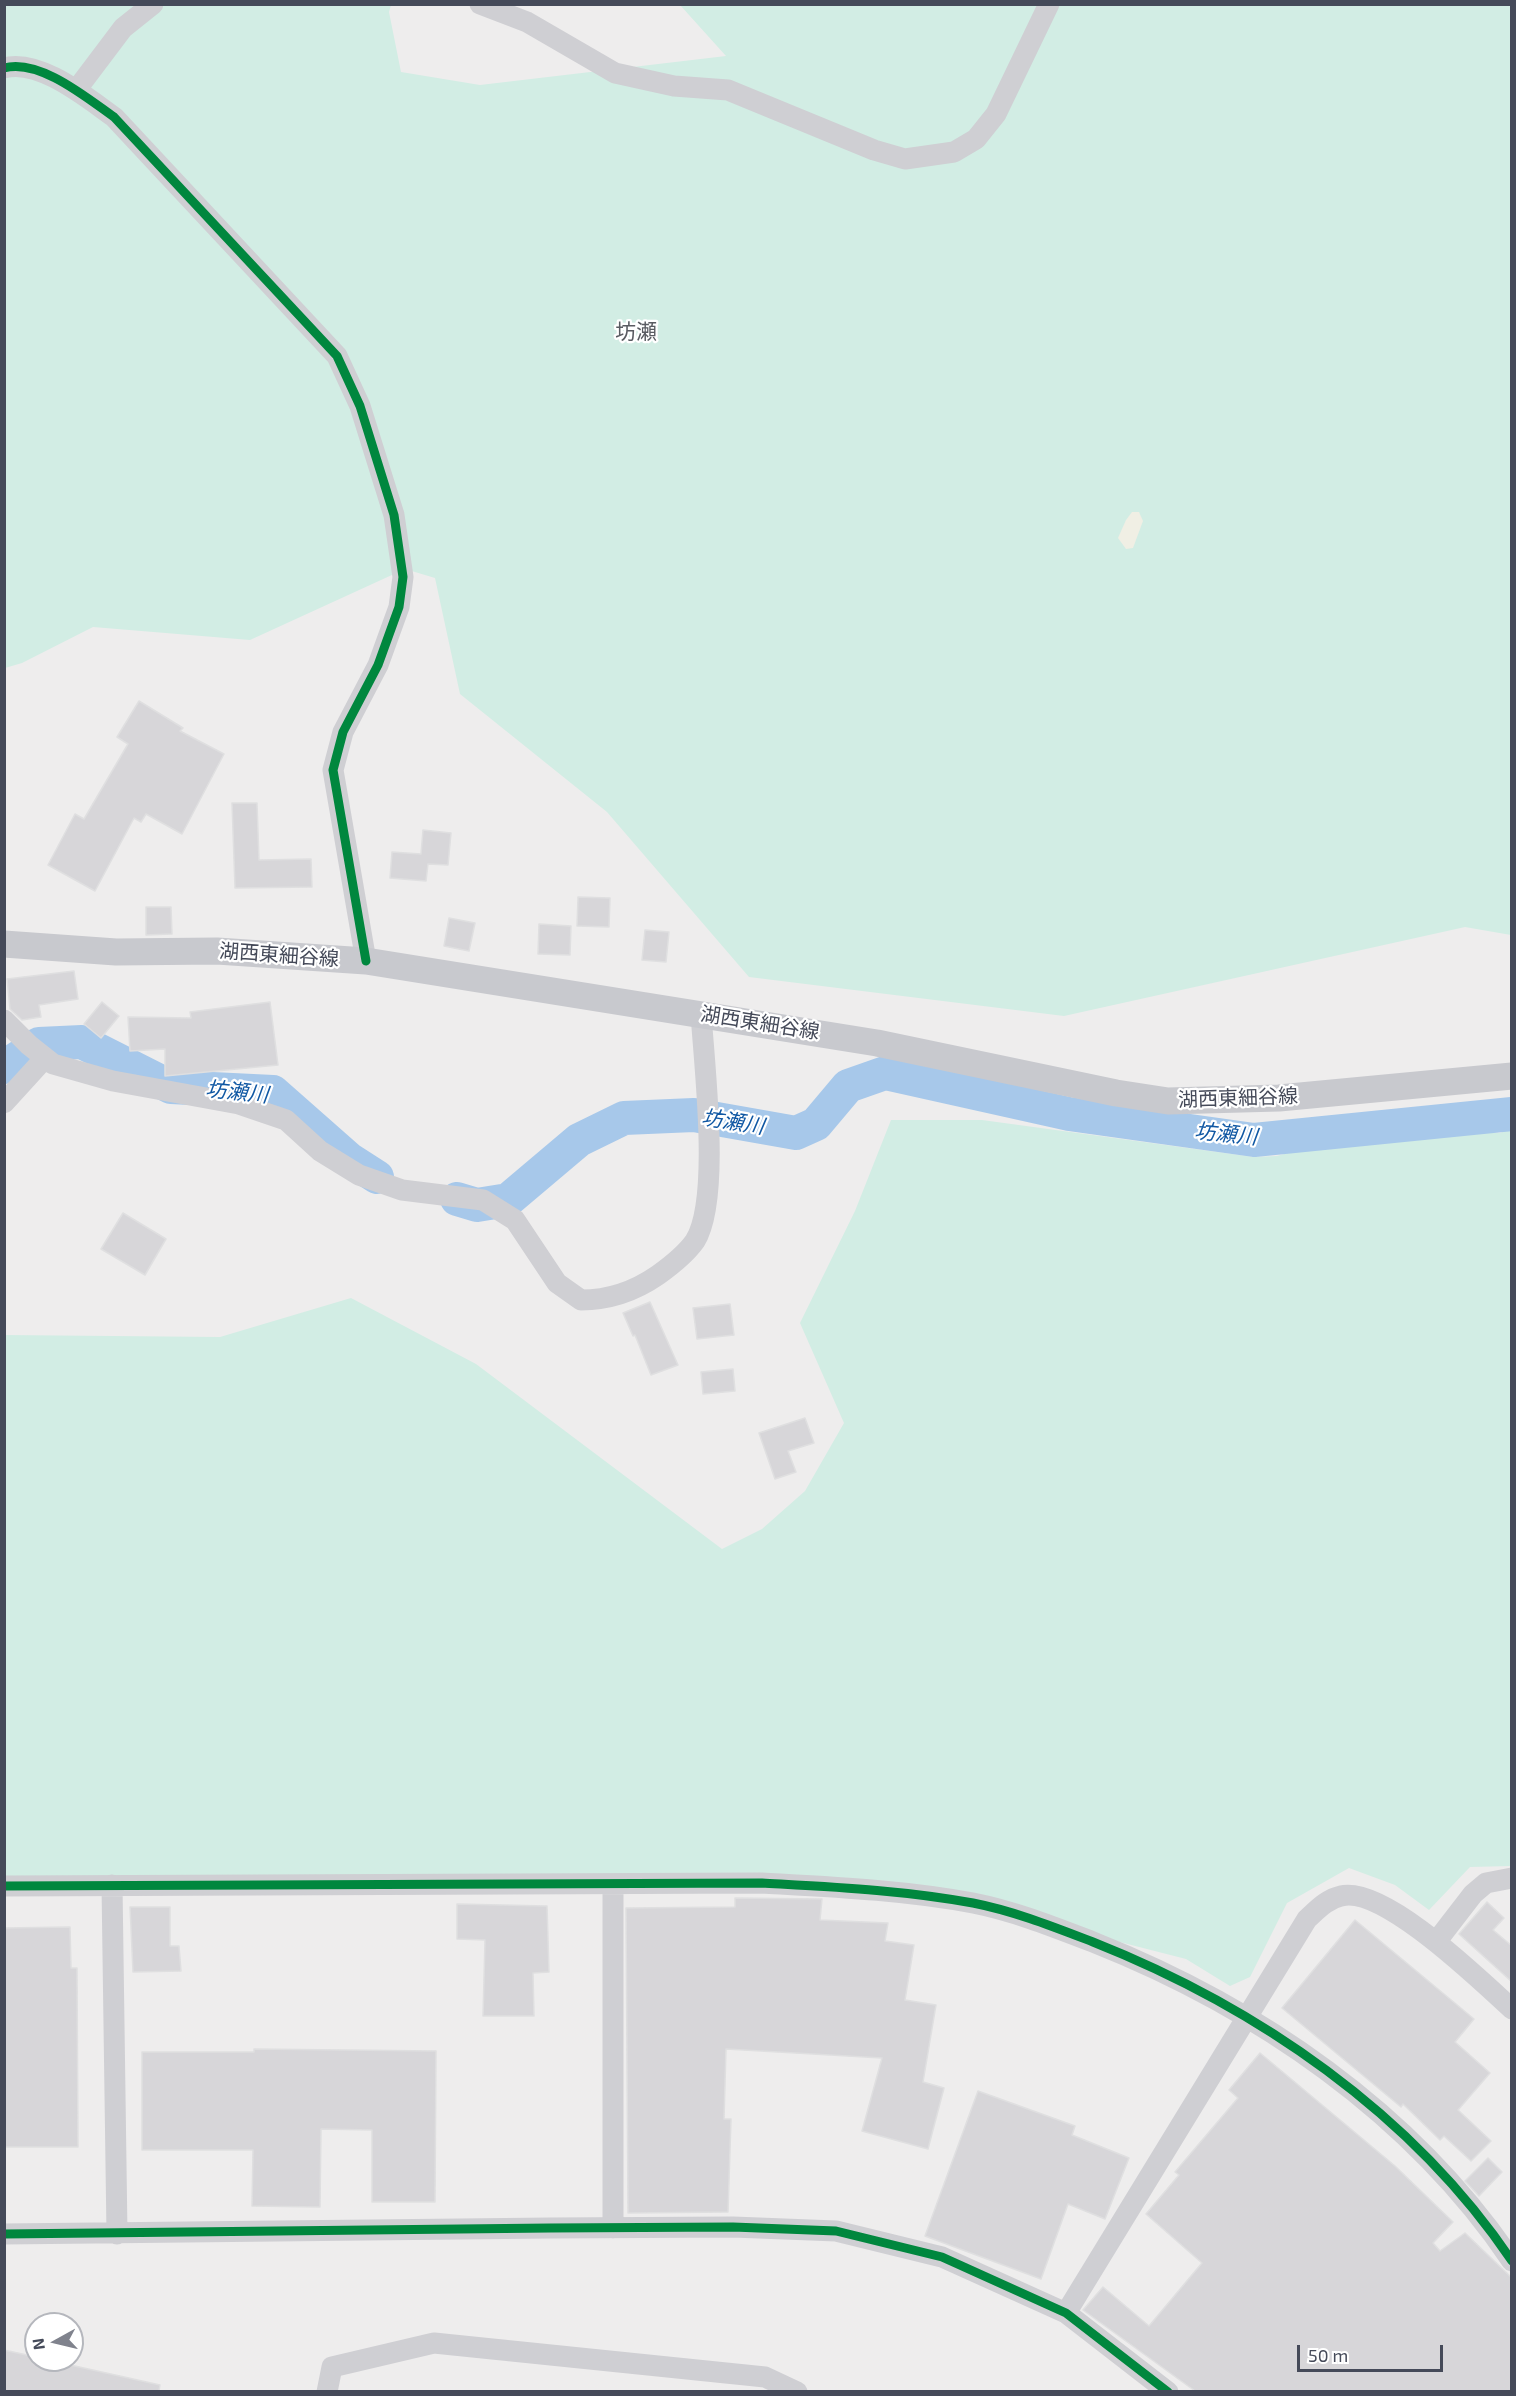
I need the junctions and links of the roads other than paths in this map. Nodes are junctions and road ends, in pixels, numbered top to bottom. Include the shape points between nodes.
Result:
1 (153, 4) edge
2 (480, 4) edge
3 (1049, 4) edge
4 (4, 68) edge
5 (77, 89) junction
6 (4, 944) edge
7 (366, 962) junction
8 (701, 1013) junction
9 (4, 1020) edge
10 (45, 1058) junction
11 (1512, 1076) edge
12 (4, 1103) edge
13 (1512, 1878) edge
14 (613, 1884) junction
15 (112, 1885) junction
16 (4, 1886) edge
17 (1436, 1942) junction
18 (1512, 2009) edge
19 (1247, 2015) junction
20 (613, 2228) junction
21 (4, 2234) edge
22 (117, 2234) junction
23 (1512, 2261) edge
24 (1066, 2313) junction
25 (327, 2391) edge
26 (797, 2391) edge
27 (1168, 2391) edge

1 - 5 street via 123,28
2 - 3 street via 527,22 615,73 674,86 728,90 905,159 954,152 976,139 996,114
4 - 5 street via 13,66 51,75
5 - 7 street via 114,117 336,356 360,406 394,516 403,577 396,616 378,665 343,732 333,770
6 - 7 main road, 湖西東細谷線 via 116,952 218,951
7 - 8 main road, 湖西東細谷線
8 - 10 street via 709,1132 708,1187 702,1225 677,1261 644,1284 594,1300 581,1300 566,1292 515,1220 483,1200 402,1190 359,1175 320,1152 286,1120 239,1104 113,1081 53,1064
8 - 11 main road, 湖西東細谷線 via 877,1043 1168,1101 1279,1098
9 - 10 street
10 - 12 street
13 - 17 street via 1486,1883
14 - 15 street
14 - 19 street via 762,1883 873,1888 974,1903 1043,1922 1149,1965
14 - 20 street
15 - 16 street
15 - 22 street
17 - 18 street
17 - 19 street via 1377,1901 1366,1896 1342,1895 1307,1919
19 - 23 street via 1384,2117 1442,2172
19 - 24 street
20 - 22 street
20 - 24 street via 836,2231 942,2257
21 - 22 street
24 - 27 street
25 - 26 street via 332,2367 434,2343 765,2377

